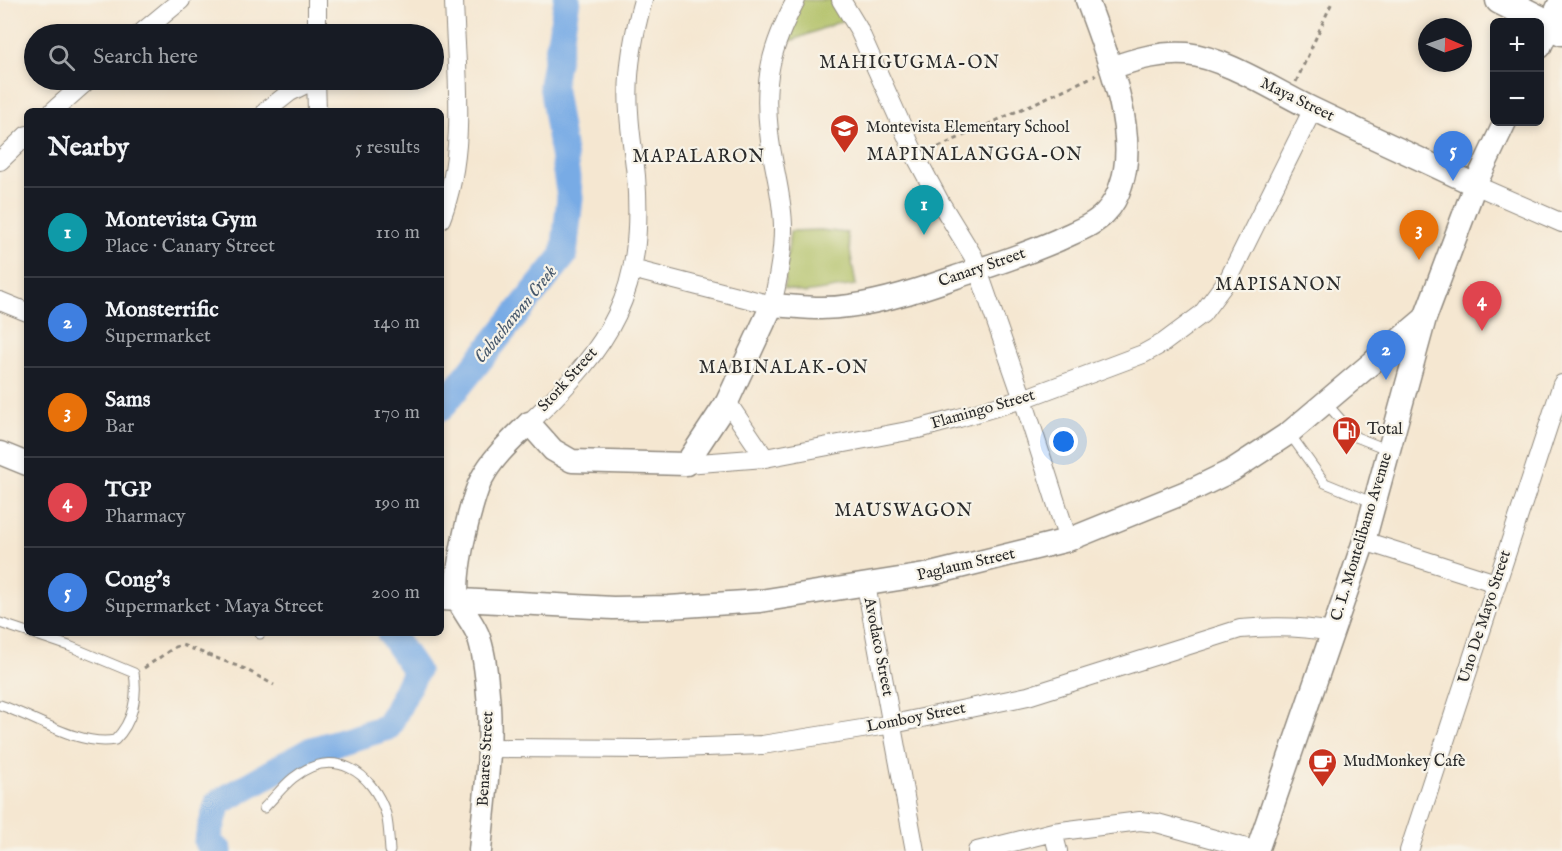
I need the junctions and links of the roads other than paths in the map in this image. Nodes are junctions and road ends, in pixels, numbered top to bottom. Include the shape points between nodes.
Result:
1 (182, 0) edge
2 (317, 0) edge
3 (454, 0) edge
4 (643, 0) edge
5 (796, 0) edge
6 (841, 0) edge
7 (1087, 0) edge
8 (1500, 0) edge
9 (152, 24) edge
10 (317, 24) edge
11 (1553, 26) edge
12 (1111, 68) junction
13 (77, 90) edge
14 (294, 90) edge
15 (316, 90) edge
16 (56, 108) edge
17 (270, 108) edge
18 (317, 108) edge
19 (1313, 109) junction
20 (1503, 126) edge
21 (24, 138) edge
22 (0, 161) edge
23 (1475, 185) junction
24 (444, 212) edge
25 (1562, 223) edge
26 (632, 269) junction
27 (978, 270) junction
28 (0, 301) edge
29 (772, 305) junction
30 (24, 311) edge
31 (1425, 318) junction
32 (1562, 384) edge
33 (1023, 399) junction
34 (727, 402) junction
35 (1326, 403) junction
36 (529, 423) junction
37 (1289, 433) junction
38 (1389, 450) junction
39 (0, 453) edge
40 (765, 458) junction
41 (24, 463) edge
42 (686, 464) junction
43 (1374, 503) junction
44 (1068, 540) junction
45 (1364, 541) junction
46 (1496, 582) junction
47 (866, 585) junction
48 (450, 600) edge
49 (0, 623) edge
50 (24, 631) edge
51 (1332, 632) junction
52 (40, 636) edge
53 (0, 705) edge
54 (892, 724) junction
55 (489, 748) junction
56 (264, 808) dead end
57 (1053, 832) junction
58 (390, 851) edge
59 (480, 851) edge
60 (915, 851) edge
61 (977, 851) edge
62 (1058, 851) edge
63 (1257, 851) edge
64 (1409, 851) edge

1 - 9 street
2 - 10 street
3 - 24 street via 458,142
4 - 26 street, Stork Street via 628,88 638,223
5 - 29 street via 782,25 770,61 767,94 783,228 781,267
6 - 27 street via 858,28 916,157 968,245
7 - 12 street, Canary Street
8 - 11 main road
12 - 19 street, Maya Street via 1157,54 1188,54 1227,66
12 - 27 street, Canary Street via 1127,151 1122,183 1106,212 1093,223 1049,243
13 - 16 street
14 - 17 street
15 - 18 street
19 - 23 street, Maya Street
19 - 33 street, Flamingo Street via 1229,278 1202,314 1143,354
20 - 23 street, C. L. Montelibano Avenue
21 - 22 street
23 - 25 street
23 - 31 street, C. L. Montelibano Avenue
26 - 29 street, Canary Street
26 - 36 street, Stork Street via 616,316 589,361
27 - 29 street, Canary Street via 852,306 826,309
27 - 33 street
28 - 30 street
29 - 34 street
31 - 35 street, Paglaum Street
31 - 38 street, C. L. Montelibano Avenue
32 - 46 street, Uno De Mayo Street
33 - 40 street, Flamingo Street via 918,429
33 - 44 street
34 - 40 street
34 - 42 street
35 - 37 street, Paglaum Street
35 - 38 lane via 1356,437
36 - 42 street, Flamingo Street via 554,450 572,461
36 - 48 street, Stork Street via 490,465 478,487
37 - 43 lane via 1325,483
37 - 44 street, Paglaum Street via 1267,450 1196,488
38 - 43 street, C. L. Montelibano Avenue
39 - 41 street
40 - 42 street, Flamingo Street
43 - 45 street, C. L. Montelibano Avenue
44 - 47 street, Paglaum Street via 931,574
45 - 46 street
45 - 51 street, C. L. Montelibano Avenue
46 - 64 street, Uno De Mayo Street
47 - 48 street, Paglaum Street via 760,601 669,607
47 - 54 street, Avodaco Street
48 - 55 street, Benares Street via 470,618 479,638 489,706
49 - 50 lane
51 - 54 street, Lomboy Street via 1282,626 1240,629 1028,696
51 - 63 street, C. L. Montelibano Avenue
52 - 53 lane via 134,673 134,705 122,733 115,740 95,741
54 - 55 street, Lomboy Street via 762,745
54 - 60 street, Avodaco Street
55 - 59 street, Benares Street
56 - 58 lane via 293,778 308,769 323,764 345,765 356,769 380,801 386,815
57 - 61 street
57 - 62 street
57 - 63 street via 1140,821

